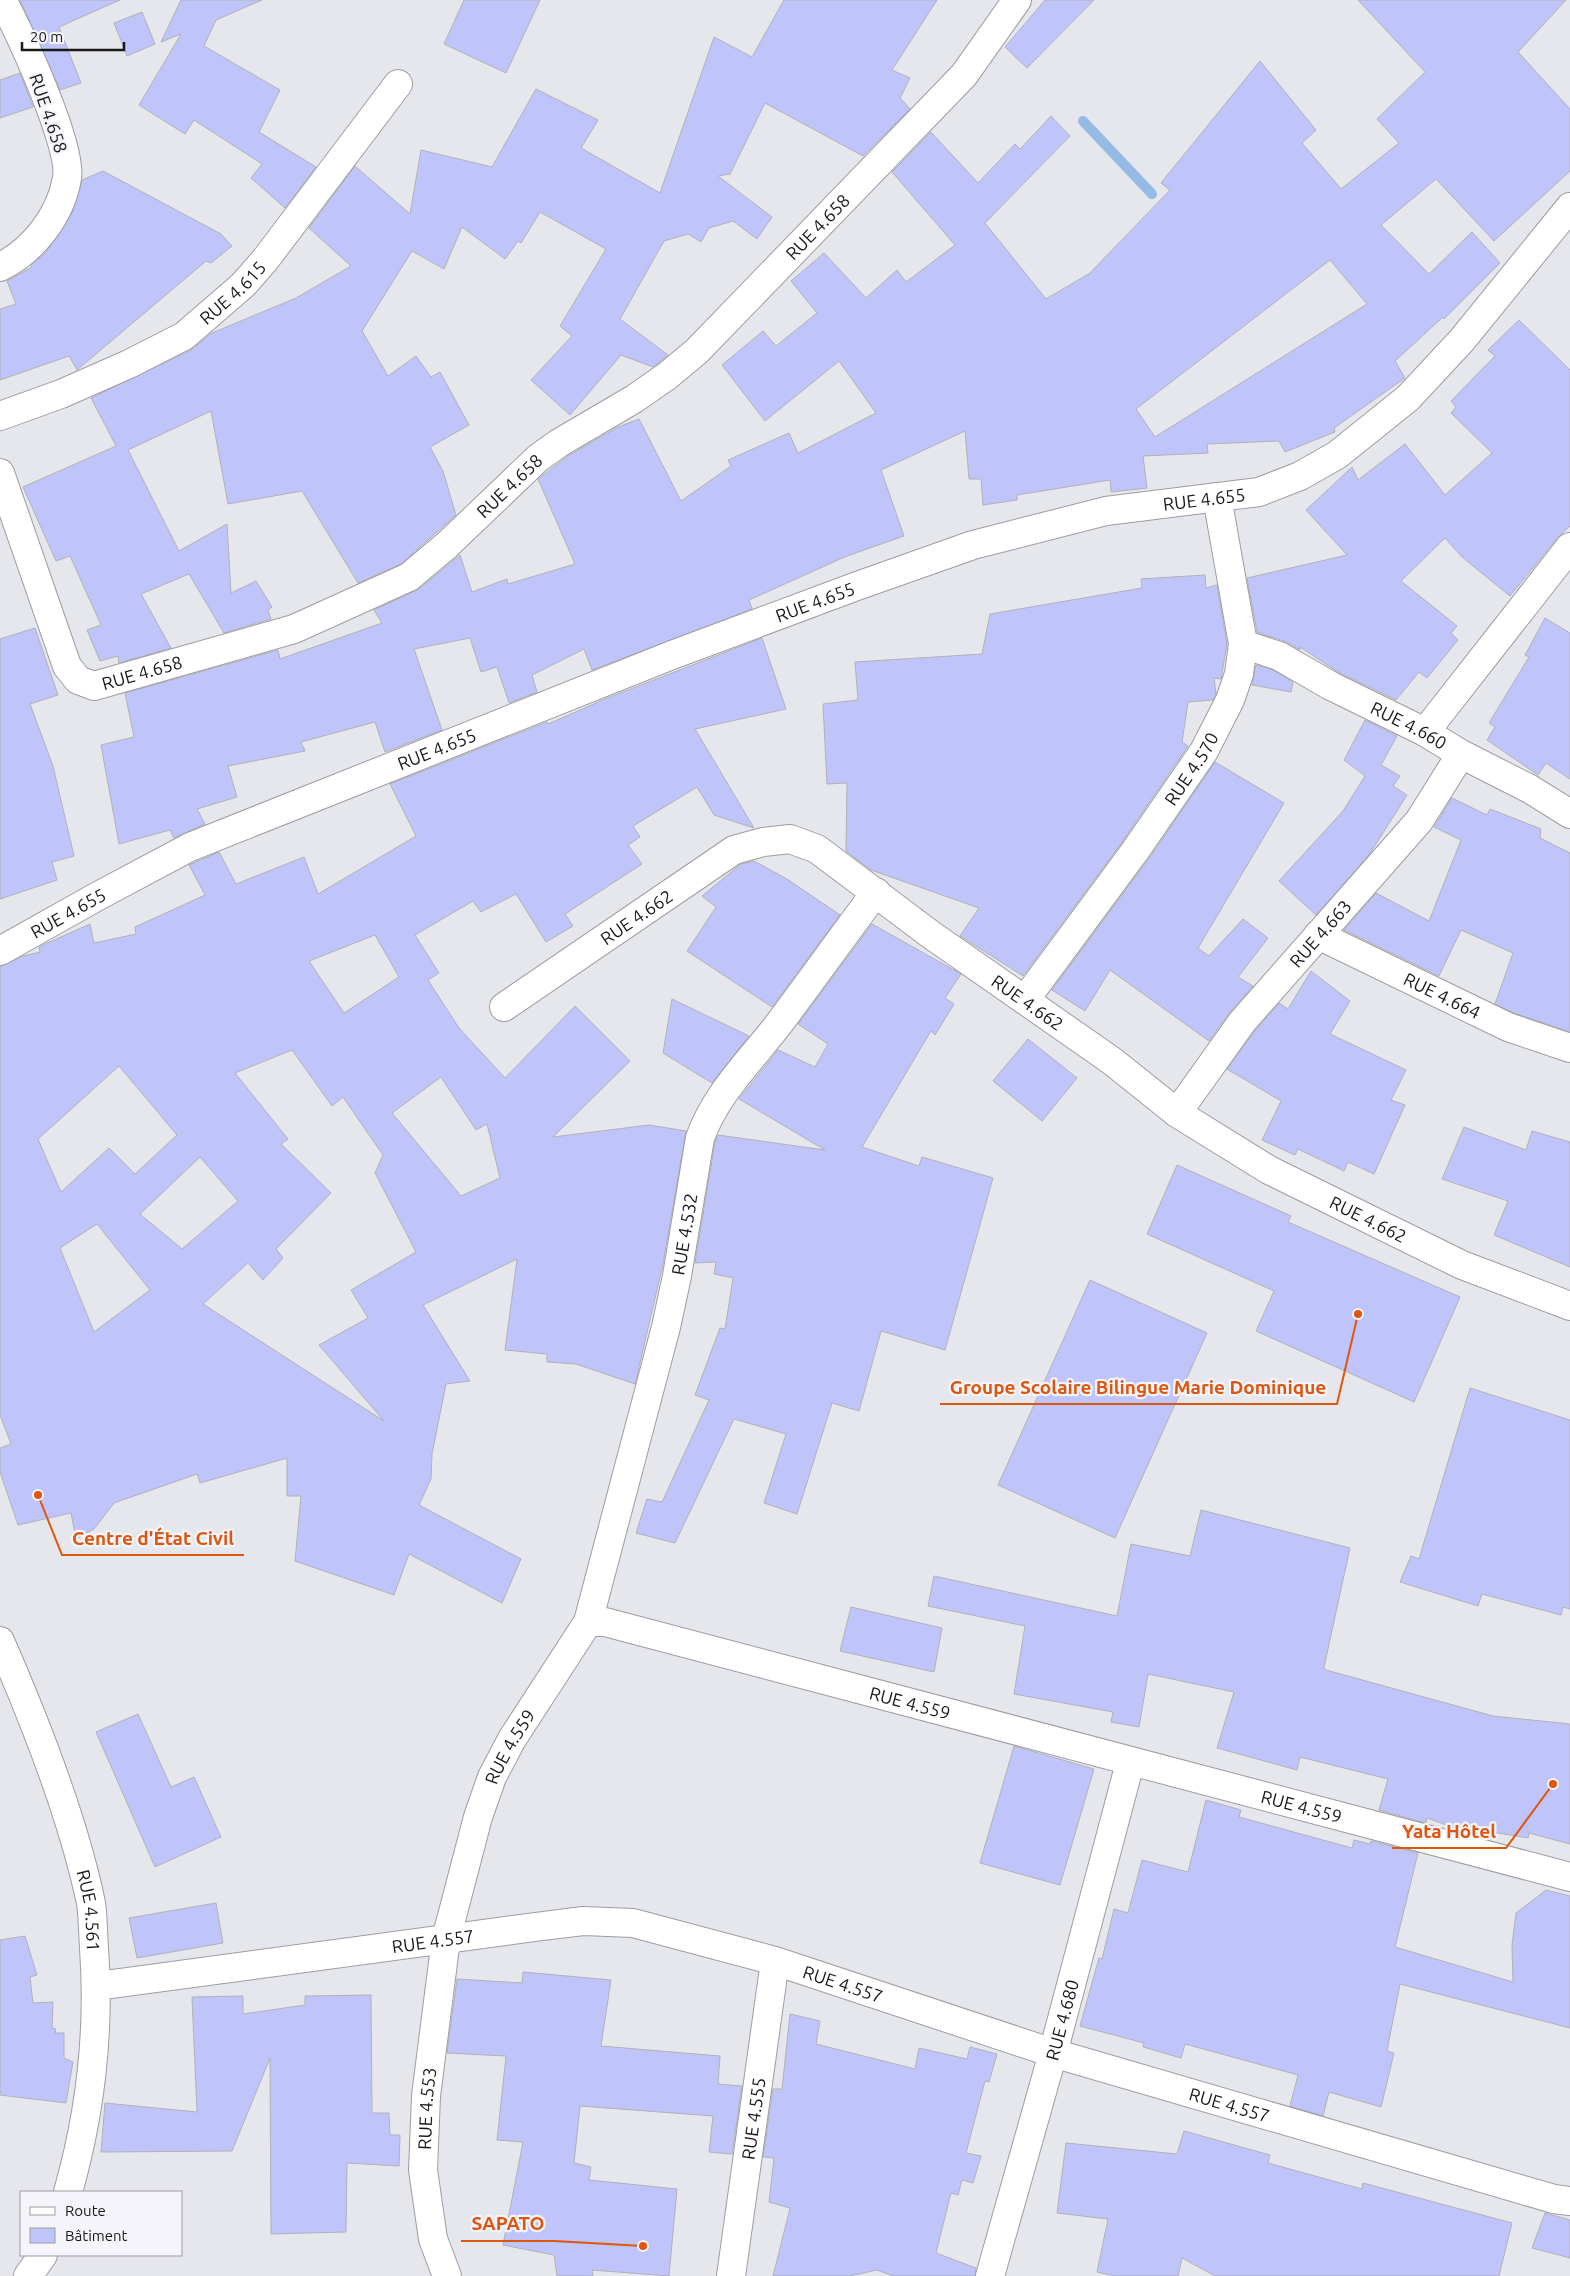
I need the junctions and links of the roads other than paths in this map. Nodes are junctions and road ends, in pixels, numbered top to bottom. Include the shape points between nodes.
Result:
1 (2, 0) edge
2 (1017, 0) edge
3 (398, 84) dead end
4 (1570, 207) edge
5 (0, 266) edge
6 (0, 416) edge
7 (0, 473) edge
8 (1217, 497) junction
9 (1570, 547) edge
10 (1243, 644) junction
11 (1425, 732) junction
12 (1460, 754) junction
13 (1570, 814) edge
14 (876, 892) junction
15 (1318, 935) junction
16 (0, 951) edge
17 (1025, 1000) junction
18 (504, 1008) dead end
19 (1570, 1048) edge
20 (1177, 1113) junction
21 (1570, 1306) edge
22 (588, 1622) junction
23 (0, 1641) edge
24 (1130, 1763) junction
25 (1570, 1877) edge
26 (446, 1939) junction
27 (775, 1961) junction
28 (97, 1986) junction
29 (1053, 2053) junction
30 (68, 2191) edge
31 (1570, 2201) edge
32 (42, 2256) edge
33 (28, 2276) edge
34 (447, 2276) edge
35 (731, 2276) edge
36 (990, 2276) edge

1 - 5 street, RUE 4.658 via 46,96 65,156 67,178 42,235
2 - 7 street, RUE 4.658 via 964,75 697,351 641,395 538,458 447,545 409,577 386,589 294,629 94,686 78,680 67,666
3 - 6 street, RUE 4.615 via 266,260 243,285 184,336 61,394
4 - 8 street, RUE 4.655 via 1462,340 1408,398 1337,455 1300,476 1259,492
8 - 10 street, RUE 4.570
8 - 16 street, RUE 4.655 via 1106,511 973,545 672,655 190,847
9 - 11 street
10 - 11 street, RUE 4.660 via 1279,656 1331,686
10 - 17 street, RUE 4.570 via 1239,674 1230,700 1204,751
11 - 12 street, RUE 4.660
12 - 13 street, RUE 4.660 via 1530,789
12 - 15 street, RUE 4.663 via 1419,821
14 - 17 street, RUE 4.662
14 - 18 street, RUE 4.662 via 817,849 790,839 734,850
14 - 22 street, RUE 4.532 via 706,1119 666,1327
15 - 19 street, RUE 4.664 via 1508,1028
15 - 20 street, RUE 4.663 via 1242,1022
17 - 20 street, RUE 4.662
20 - 21 street, RUE 4.662 via 1268,1170 1462,1265
22 - 24 street, RUE 4.559 via 605,1622
22 - 26 street, RUE 4.559 via 512,1739 492,1777 478,1817
23 - 28 street, RUE 4.561 via 61,1797 91,1904
24 - 25 street, RUE 4.559
24 - 29 street, RUE 4.680
26 - 27 street, RUE 4.557 via 583,1921 633,1923
26 - 28 street, RUE 4.557
26 - 34 street, RUE 4.553 via 426,2096 423,2170 433,2240
27 - 29 street, RUE 4.557
27 - 35 street, RUE 4.555
28 - 30 street, RUE 4.561 via 96,2044 80,2149
29 - 31 street, RUE 4.557
29 - 36 street, RUE 4.680
32 - 33 street

